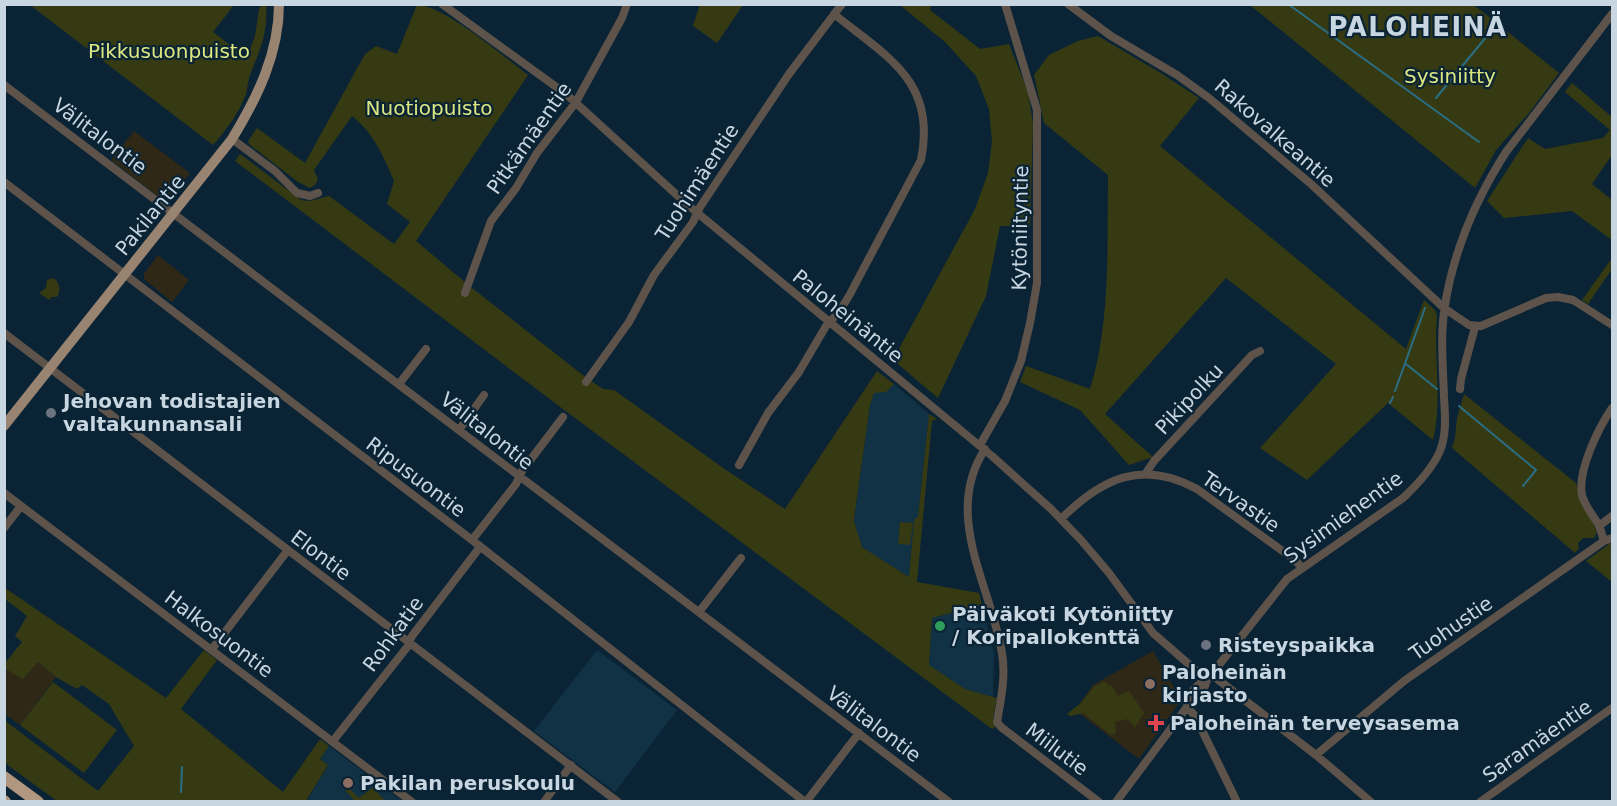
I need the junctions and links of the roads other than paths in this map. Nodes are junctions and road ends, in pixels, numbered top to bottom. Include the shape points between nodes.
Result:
1 (442, 4) edge
2 (627, 4) edge
3 (842, 4) edge
4 (1005, 4) edge
5 (1068, 4) edge
6 (282, 5) edge
7 (834, 14) junction
8 (1612, 14) edge
9 (4, 85) edge
10 (576, 102) junction
11 (232, 140) junction
12 (4, 182) edge
13 (318, 193) dead end
14 (697, 213) junction
15 (175, 214) junction
16 (125, 275) junction
17 (465, 293) dead end
18 (1444, 308) junction
19 (830, 322) junction
20 (1612, 325) edge
21 (1475, 327) junction
22 (4, 333) edge
23 (426, 349) dead end
24 (1260, 351) dead end
25 (50, 368) junction
26 (586, 382) dead end
27 (399, 384) junction
28 (1460, 388) dead end
29 (484, 395) dead end
30 (1612, 408) edge
31 (563, 417) dead end
32 (4, 426) edge
33 (459, 430) junction
34 (982, 447) junction
35 (739, 465) dead end
36 (1146, 473) junction
37 (519, 477) junction
38 (4, 494) edge
39 (21, 506) junction
40 (1612, 516) edge
41 (1061, 519) junction
42 (1599, 526) junction
43 (4, 528) edge
44 (472, 540) junction
45 (1608, 540) edge
46 (480, 547) junction
47 (288, 550) junction
48 (741, 558) dead end
49 (1302, 568) junction
50 (699, 612) junction
51 (409, 641) junction
52 (212, 649) junction
53 (1209, 678) junction
54 (1187, 707) junction
55 (1612, 708) edge
56 (997, 722) joint
57 (860, 734) junction
58 (333, 741) junction
59 (1316, 755) junction
60 (571, 765) junction
61 (4, 775) edge
62 (39, 801) edge
63 (412, 801) edge
64 (544, 801) edge
65 (618, 801) edge
66 (806, 801) edge
67 (949, 801) edge
68 (1099, 801) edge
69 (1116, 801) edge
70 (1237, 801) edge
71 (1371, 801) edge
72 (1480, 801) edge

1 - 10 street, Paloheinäntie
2 - 10 street, Pitkämäentie
3 - 7 street, Tuohimäentie
4 - 34 street, Kytöniityntie via 1037,110 1036,283 1021,361
5 - 18 street, Rakovalkeantie via 1209,98 1311,184
6 - 11 main road, Pakilantie via 268,69
7 - 14 street, Tuohimäentie via 789,74
7 - 19 street via 892,60 912,84 922,108 925,139 914,174 849,296
8 - 18 street, Sysimiehentie via 1490,176 1457,250
9 - 15 street, Välitalontie
10 - 14 street, Paloheinäntie
10 - 17 street, Pitkämäentie via 491,221
11 - 13 street via 275,171 297,193
11 - 15 main road, Pakilantie
12 - 16 street, Ripusuontie
14 - 19 street, Paloheinäntie
14 - 26 street, Tuohimäentie
15 - 16 main road, Pakilantie
15 - 27 street, Välitalontie
16 - 25 main road, Pakilantie
16 - 44 street, Ripusuontie
18 - 21 street, Rakovalkeantie
18 - 49 street, Sysimiehentie via 1445,426 1439,453 1403,498
19 - 34 street, Paloheinäntie
19 - 35 street via 768,413
20 - 21 street via 1573,300 1551,297
21 - 28 street
22 - 25 street, Elontie
23 - 27 street
24 - 36 street, Pikipolku via 1237,371
25 - 32 main road, Pakilantie
25 - 47 street, Elontie
27 - 33 street, Välitalontie
29 - 33 street
30 - 42 street via 1597,435 1582,484 1582,496
31 - 37 street
33 - 37 street, Välitalontie
34 - 41 street, Paloheinäntie
34 - 56 street, Kytöniityntie via 973,473 968,521 974,559 1002,654 1003,689
36 - 41 street, Tervastie via 1106,484
36 - 49 street, Tervastie via 1179,480 1197,489
37 - 44 street
37 - 50 street, Välitalontie
38 - 39 street, Halkosuontie
39 - 43 street
39 - 52 street, Halkosuontie
40 - 42 street
41 - 53 street, Paloheinäntie via 1101,562 1153,633
42 - 45 street
44 - 46 street, Ripusuontie
45 - 59 street, Tuohustie via 1404,681
46 - 51 street, Rohkatie
46 - 66 street, Ripusuontie
47 - 51 street, Elontie
47 - 52 street
48 - 50 street
49 - 53 street, Sysimiehentie via 1282,585
50 - 57 street, Välitalontie
51 - 58 street, Rohkatie
51 - 60 street, Elontie
52 - 58 street, Halkosuontie
53 - 54 street, Sysimiehentie
53 - 59 street, Paloheinäntie
54 - 69 street, Sysimiehentie
54 - 70 street
55 - 72 street, Saramäentie
56 - 68 street, Miilutie
57 - 66 street
57 - 67 street, Välitalontie
58 - 63 street, Halkosuontie
59 - 71 street, Paloheinäntie
60 - 64 street
60 - 65 street, Elontie
61 - 62 highway

